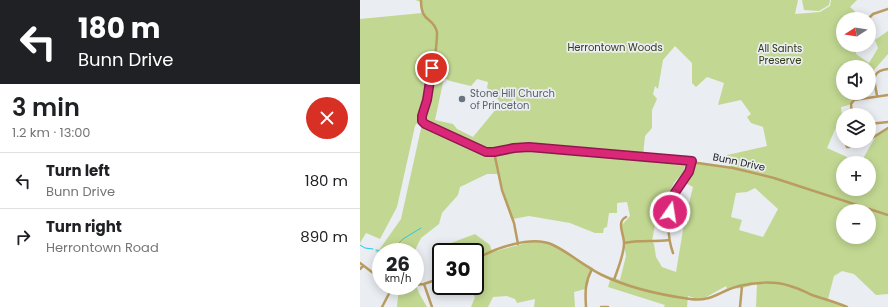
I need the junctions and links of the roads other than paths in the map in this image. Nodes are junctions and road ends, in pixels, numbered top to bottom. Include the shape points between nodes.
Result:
1 (421, 0) edge
2 (888, 9) edge
3 (876, 13) edge
4 (888, 69) edge
5 (888, 95) edge
6 (877, 96) junction
7 (851, 108) edge
8 (888, 122) edge
9 (876, 123) edge
10 (888, 128) edge
11 (876, 136) edge
12 (494, 152) junction
13 (692, 161) junction
14 (888, 215) edge
15 (626, 217) dead end
16 (669, 240) junction
17 (624, 243) junction
18 (518, 244) junction
19 (673, 253) dead end
20 (484, 256) edge
21 (360, 263) edge
22 (363, 266) junction
23 (360, 269) edge
24 (592, 269) junction
25 (372, 272) edge
26 (614, 280) junction
27 (432, 281) edge
28 (424, 284) joint
29 (742, 286) junction
30 (388, 295) edge
31 (382, 307) edge
32 (432, 307) edge
33 (586, 307) edge
34 (600, 307) edge
35 (608, 307) edge
36 (740, 307) edge
37 (847, 307) edge

1 - 12 street, Bunn Drive via 423,14 435,26 437,32 422,121 479,149
2 - 3 street
4 - 6 street via 878,70 875,76
5 - 6 street
6 - 7 street via 854,100
8 - 9 street
10 - 11 street
12 - 13 street, Bunn Drive via 529,147
12 - 18 street via 503,197 514,223
13 - 14 street, Bunn Drive via 774,178
13 - 16 street via 689,172 673,199
15 - 17 street via 621,222
16 - 17 street
16 - 19 street
17 - 26 street
18 - 20 street
18 - 24 street via 534,240 548,242
21 - 22 street
22 - 23 street
22 - 25 street
24 - 26 street
24 - 33 street via 586,283
26 - 29 street via 659,294 701,300
27 - 28 street
28 - 32 street
29 - 36 street
29 - 37 street via 785,284
30 - 31 street
34 - 35 street

